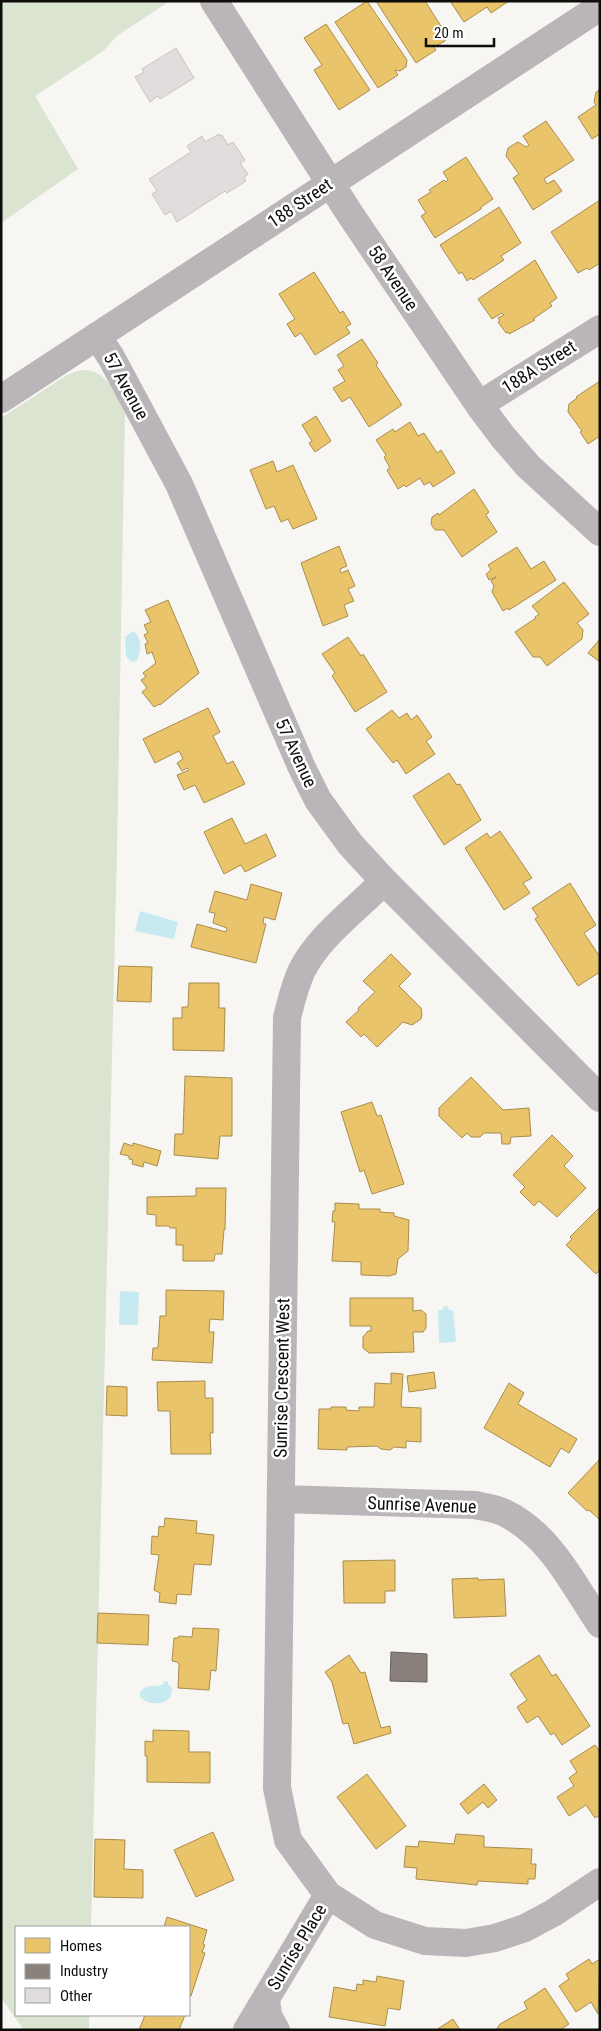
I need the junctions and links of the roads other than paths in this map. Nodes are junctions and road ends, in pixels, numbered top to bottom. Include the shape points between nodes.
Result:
1 (214, 1) edge
2 (600, 7) edge
3 (330, 183) junction
4 (600, 329) edge
5 (96, 336) junction
6 (1, 399) edge
7 (479, 405) junction
8 (600, 532) edge
9 (384, 882) junction
10 (600, 1098) edge
11 (281, 1500) junction
12 (600, 1624) edge
13 (600, 1882) edge
14 (328, 1895) junction
15 (266, 1999) junction
16 (247, 2030) edge
17 (276, 2030) edge

1 - 3 street, 58 Avenue
2 - 3 street, 188 Street
3 - 5 street, 188 Street
3 - 7 street, 58 Avenue
4 - 7 street, 188A Street
5 - 6 street, 188 Street
5 - 9 street, 57 Avenue via 111,357 179,484 318,800 350,844
7 - 8 street, 58 Avenue via 528,466
9 - 10 street, 57 Avenue
9 - 11 street, Sunrise Crescent West via 314,952 293,992 287,1018
11 - 12 street, Sunrise Avenue via 475,1505 503,1512 529,1527 551,1550
11 - 14 street, Sunrise Crescent West via 277,1788 288,1840
13 - 14 street via 525,1928 466,1943 426,1941 375,1925
14 - 15 street, Sunrise Place
15 - 16 street, Sunrise Place
15 - 17 street, Sunrise Place via 268,2016

